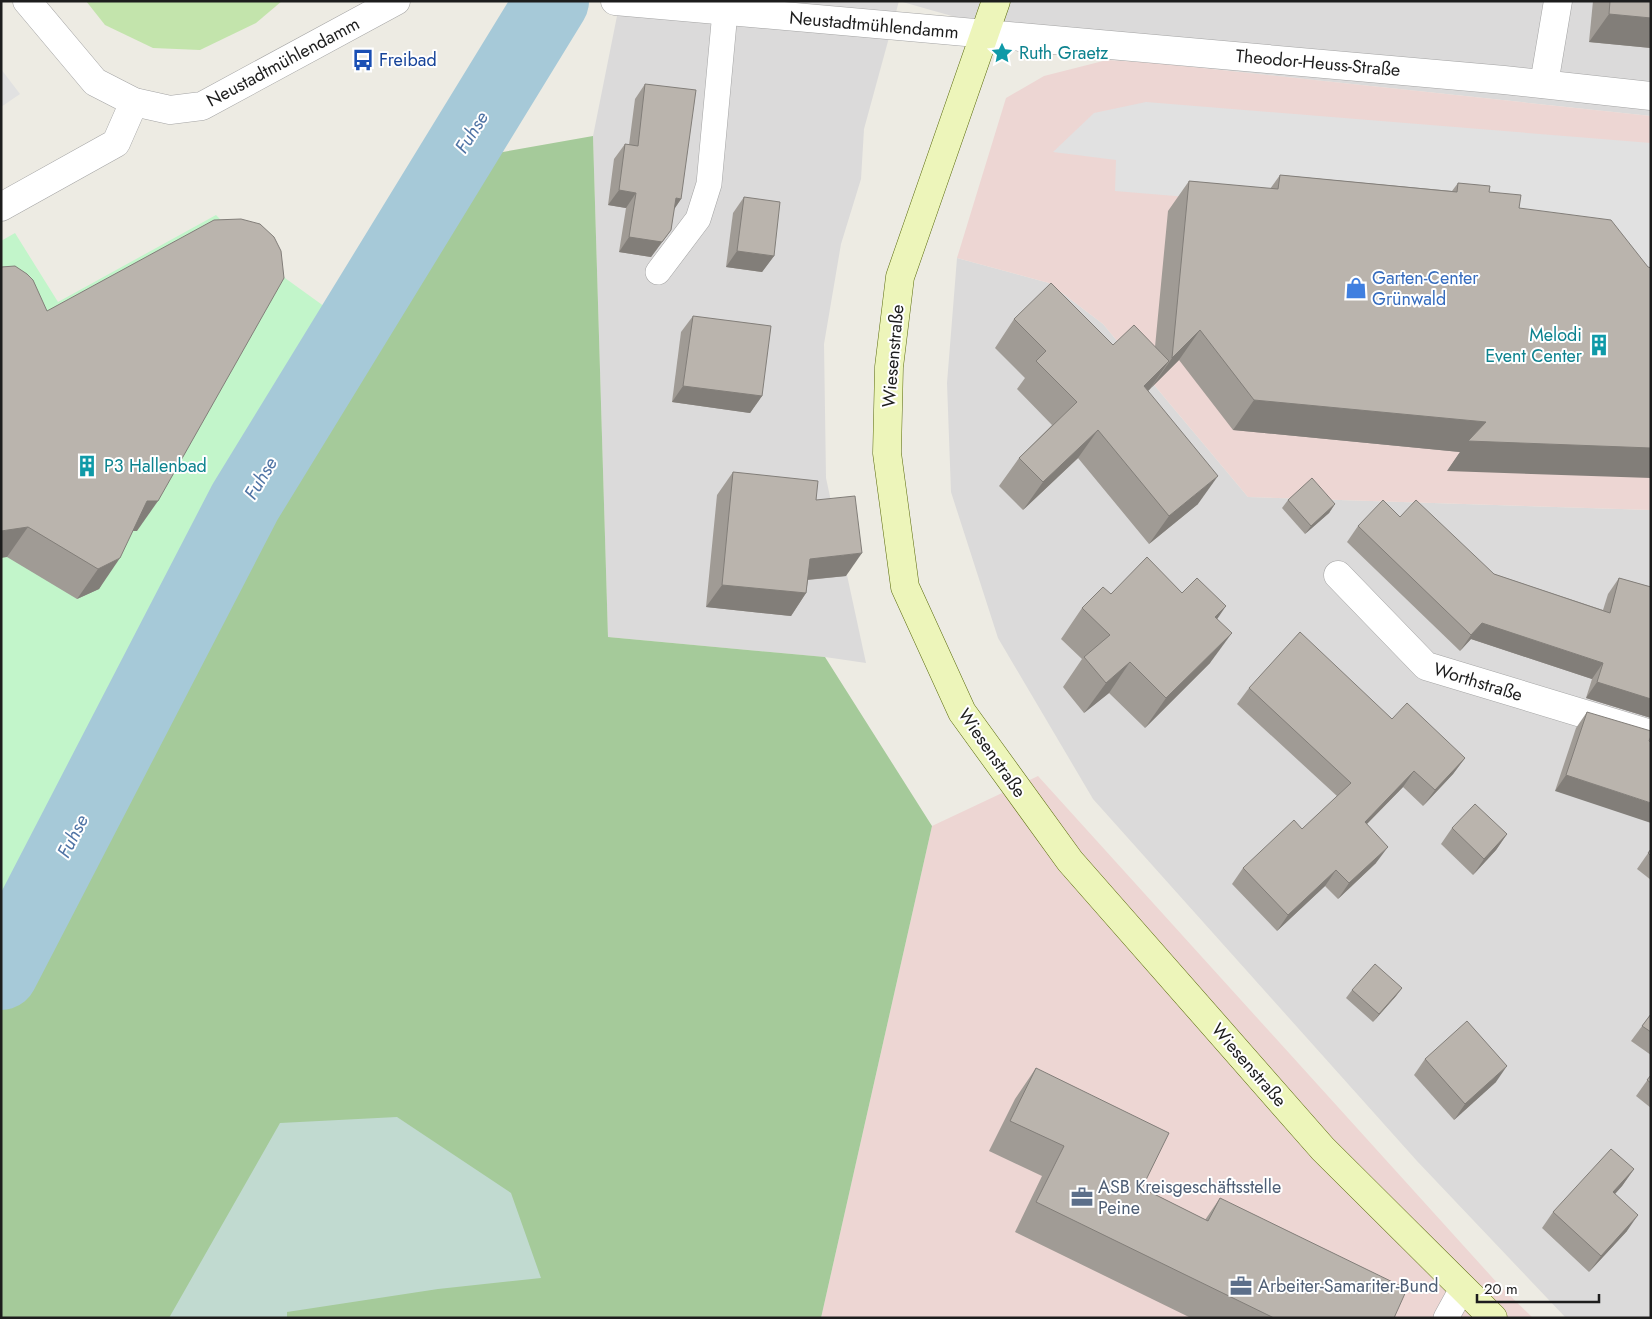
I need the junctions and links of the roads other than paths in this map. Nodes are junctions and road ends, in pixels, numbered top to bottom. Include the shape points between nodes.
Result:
1 (27, 1) edge
2 (396, 1) edge
3 (615, 1) edge
4 (996, 1) edge
5 (1558, 1) edge
6 (726, 7) edge
7 (984, 34) junction
8 (1544, 84) junction
9 (1651, 96) edge
10 (134, 102) junction
11 (1, 207) edge
12 (658, 272) dead end
13 (1338, 575) dead end
14 (1651, 734) edge
15 (1463, 1288) junction
16 (1446, 1318) edge
17 (1493, 1318) edge

1 - 10 street, Neustadtmühlendamm via 95,82
2 - 10 street, Neustadtmühlendamm via 202,106 170,110
3 - 6 street, Neustadtmühlendamm
4 - 7 street, Wiesenstraße
5 - 8 street
6 - 7 street, Neustadtmühlendamm
6 - 12 lane via 709,184 698,219
7 - 8 street, Theodor-Heuss-Straße
7 - 15 street, Wiesenstraße via 900,277 889,367 887,453 905,587 962,712 1070,861 1323,1148
8 - 9 street, Theodor-Heuss-Straße
10 - 11 street via 116,143
13 - 14 street, Worthstraße via 1426,666
15 - 16 lane
15 - 17 street, Wiesenstraße

